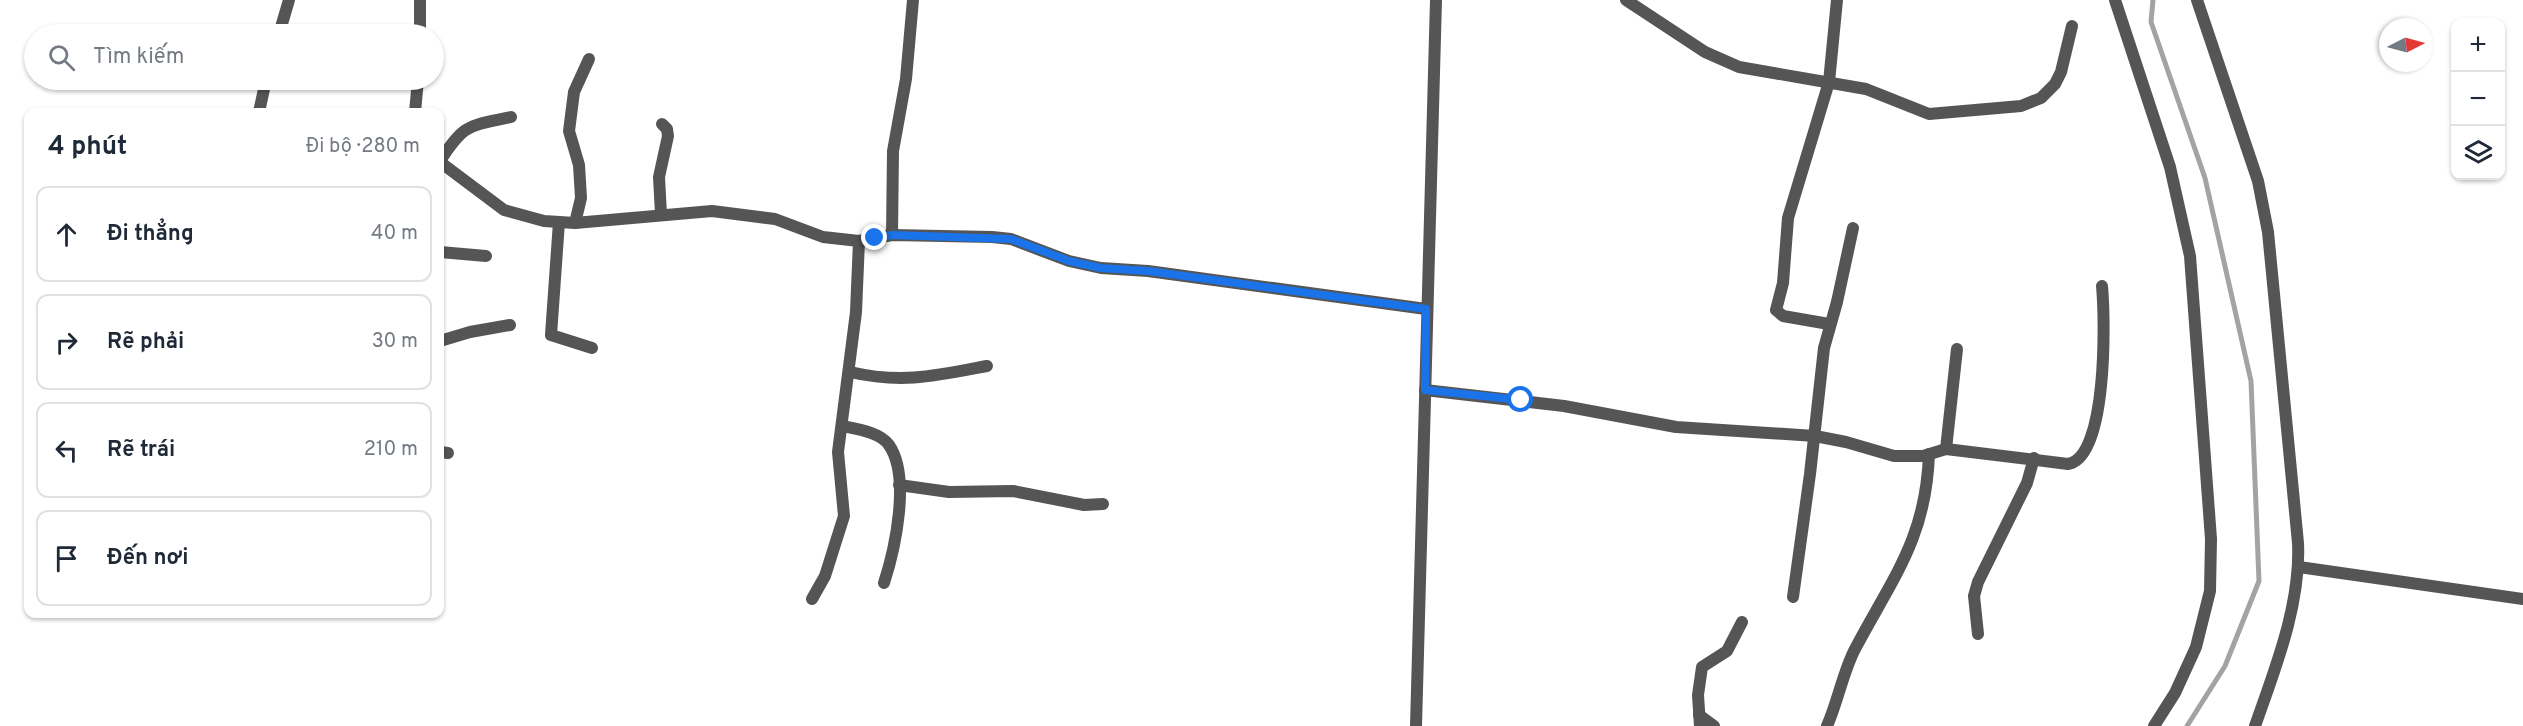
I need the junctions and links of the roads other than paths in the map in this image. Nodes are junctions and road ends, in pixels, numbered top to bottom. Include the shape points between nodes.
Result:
1 (289, 0) edge
2 (420, 0) edge
3 (914, 0) edge
4 (1436, 0) edge
5 (1626, 0) edge
6 (1837, 0) edge
7 (2115, 0) edge
8 (2197, 0) edge
9 (282, 24) edge
10 (420, 24) edge
11 (2072, 26) dead end
12 (589, 59) dead end
13 (1829, 81) junction
14 (264, 90) edge
15 (417, 90) edge
16 (260, 108) edge
17 (415, 108) edge
18 (511, 117) dead end
19 (662, 124) dead end
20 (444, 155) edge
21 (444, 164) edge
22 (661, 214) junction
23 (559, 222) junction
24 (575, 223) junction
25 (1853, 228) dead end
26 (892, 235) junction
27 (859, 241) junction
28 (444, 252) edge
29 (486, 256) dead end
30 (2102, 286) dead end
31 (1426, 309) junction
32 (1829, 324) junction
33 (510, 325) dead end
34 (444, 340) edge
35 (592, 348) dead end
36 (1957, 349) dead end
37 (987, 366) dead end
38 (850, 372) junction
39 (1425, 390) junction
40 (842, 426) junction
41 (1815, 436) junction
42 (1946, 448) junction
43 (1929, 454) junction
44 (2034, 458) junction
45 (899, 485) junction
46 (1103, 504) dead end
47 (2299, 567) junction
48 (884, 583) dead end
49 (1793, 597) dead end
50 (812, 599) dead end
51 (2523, 599) edge
52 (1742, 622) dead end
53 (1978, 634) dead end
54 (1700, 720) edge
55 (1416, 726) edge
56 (1714, 726) edge
57 (1827, 726) edge
58 (2154, 726) edge
59 (2255, 726) edge

1 - 9 street
2 - 10 street
3 - 26 street via 893,151
4 - 31 street
5 - 13 street via 1720,60 1739,67
6 - 13 street
7 - 58 street via 2170,167 2188,247 2211,539 2210,591 2196,647 2179,686
8 - 47 street via 2262,196
11 - 13 street via 2055,84 2042,98 2021,106 1929,114 1866,89
12 - 24 street via 574,92 569,131 579,165 581,198
13 - 32 street via 1786,224 1783,284 1776,310 1783,316
14 - 16 street
15 - 17 street
18 - 20 street via 468,127
19 - 22 street via 668,136 659,177
21 - 23 street via 504,210
22 - 24 street
22 - 27 street via 739,214 775,219 823,237
23 - 24 street
23 - 35 street via 551,335
25 - 32 street
26 - 27 street
26 - 31 street via 1011,239 1069,261 1101,268
27 - 38 street
28 - 29 street
30 - 44 street via 2105,321 2101,389 2085,451 2078,461 2068,464
31 - 39 street
32 - 41 street via 1821,362
33 - 34 street
36 - 42 street
37 - 38 street via 904,380
38 - 40 street
39 - 41 street via 1564,406 1676,427
39 - 55 street
40 - 45 street via 880,437 889,445
40 - 50 street via 838,452 844,516 825,576
41 - 43 street via 1846,441 1881,454
41 - 49 street
42 - 43 street
42 - 44 street
43 - 57 street via 1922,517 1909,552 1854,650
44 - 53 street via 2027,483 1978,582 1974,596
45 - 46 street via 949,492 1013,491 1084,505
45 - 48 street via 900,514
47 - 51 street
47 - 59 street via 2286,628
52 - 54 street via 1727,651 1702,667
54 - 56 street

